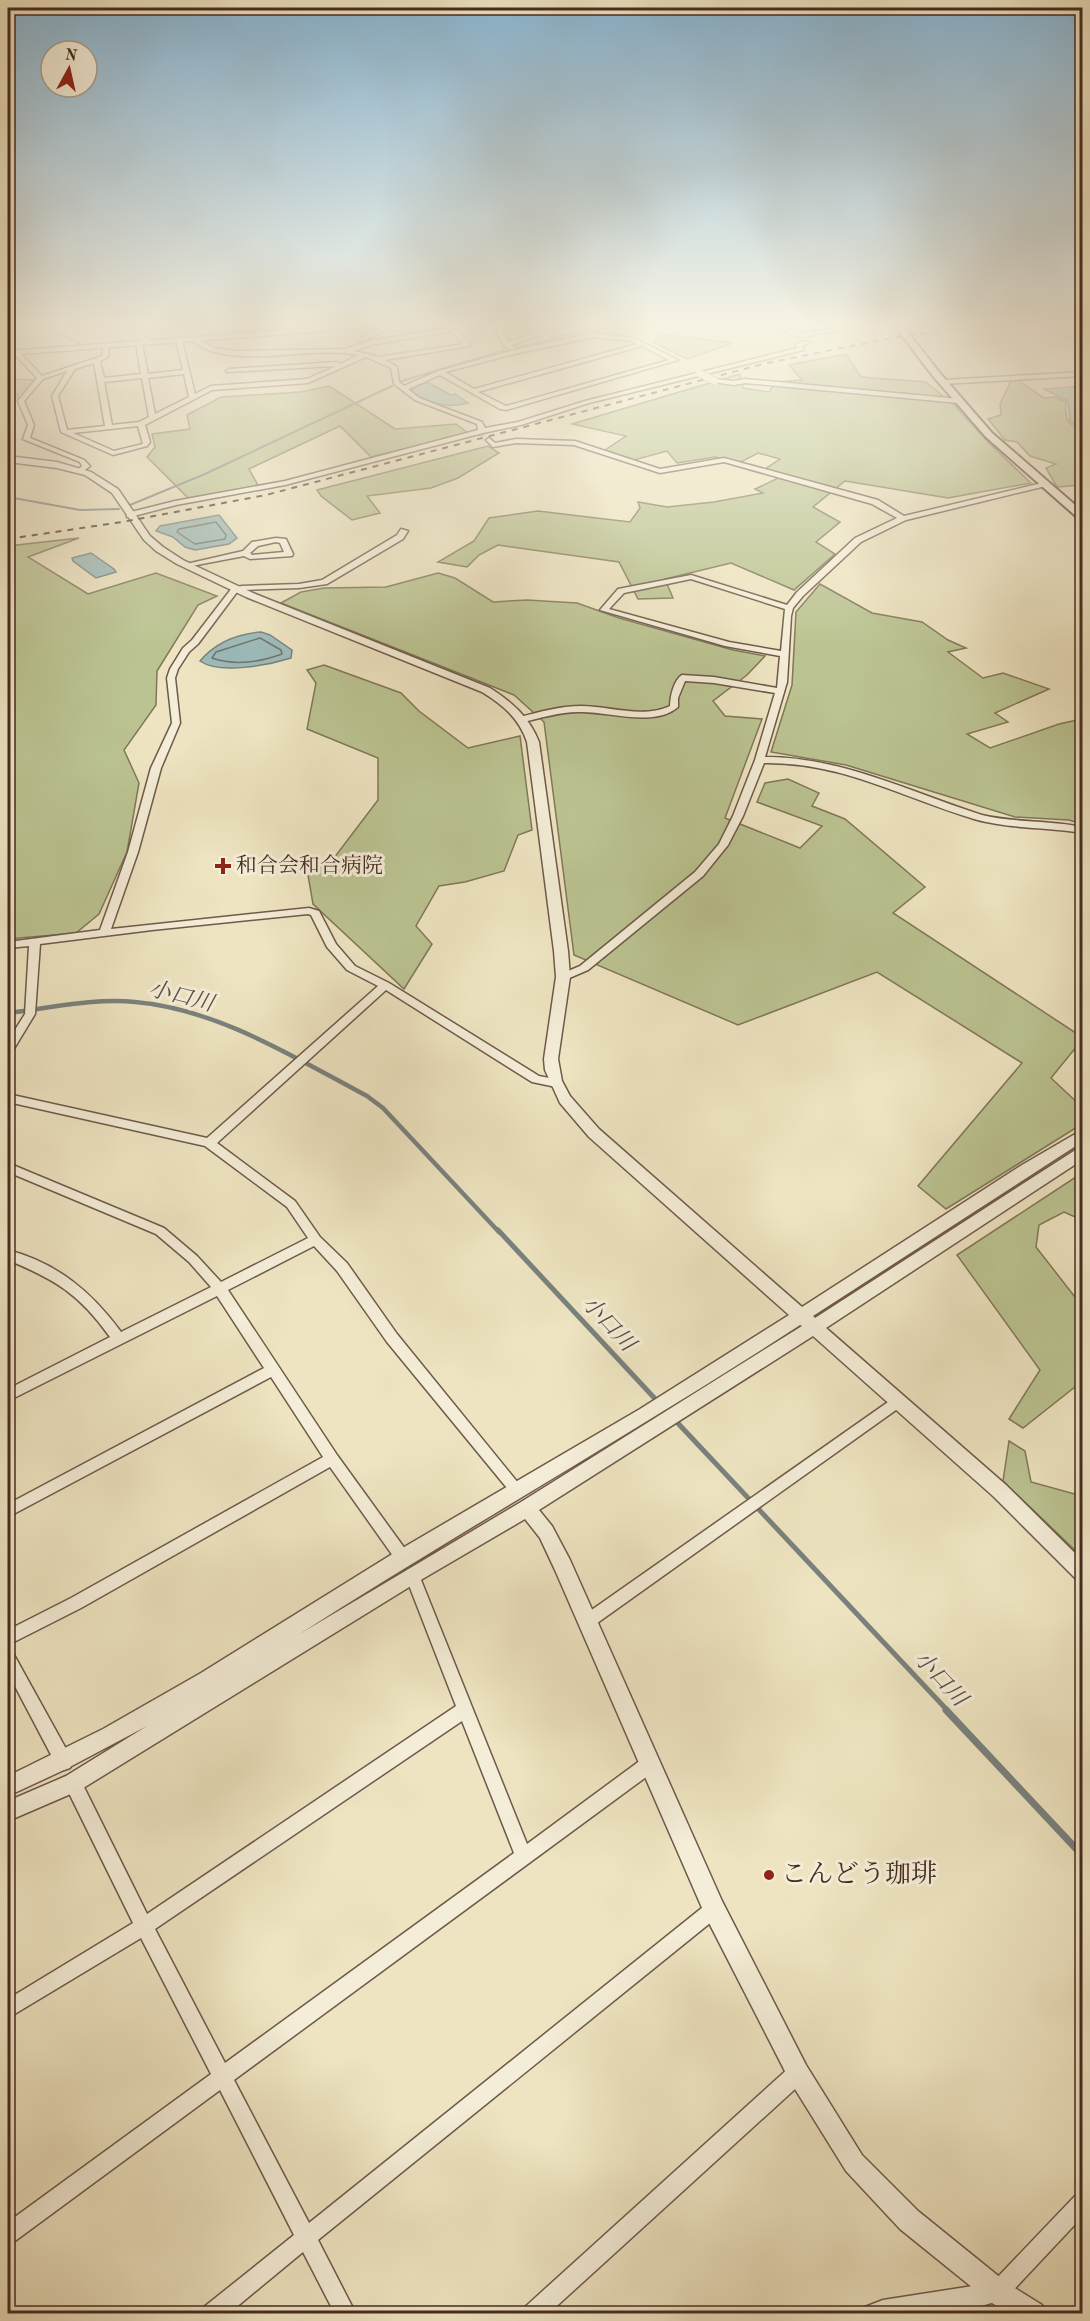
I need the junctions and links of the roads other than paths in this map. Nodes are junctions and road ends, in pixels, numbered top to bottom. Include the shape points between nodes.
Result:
1 (28, 433) edge
2 (67, 433) edge
3 (144, 433) edge
4 (473, 433) edge
5 (988, 433) edge
6 (489, 440) tunnel mouth
7 (8, 459) edge
8 (82, 470) junction
9 (1042, 484) junction
10 (130, 514) junction
11 (1083, 516) edge
12 (903, 518) junction
13 (404, 531) dead end
14 (246, 553) junction
15 (186, 565) junction
16 (236, 590) junction
17 (789, 608) junction
18 (784, 654) junction
19 (780, 691) junction
20 (523, 719) junction
21 (760, 760) junction
22 (1083, 830) edge
23 (104, 933) junction
24 (36, 942) junction
25 (8, 945) edge
26 (563, 977) junction
27 (386, 985) junction
28 (8, 1049) edge
29 (556, 1083) junction
30 (8, 1098) edge
31 (1083, 1135) edge
32 (208, 1143) junction
33 (1083, 1153) edge
34 (8, 1167) edge
35 (316, 1240) junction
36 (8, 1255) edge
37 (220, 1289) junction
38 (807, 1322) junction
39 (119, 1339) junction
40 (272, 1370) junction
41 (10, 1391) edge
42 (898, 1401) junction
43 (648, 1422) junction
44 (332, 1459) junction
45 (516, 1489) junction
46 (526, 1508) junction
47 (8, 1511) edge
48 (403, 1558) junction
49 (1083, 1572) edge
50 (412, 1575) junction
51 (588, 1621) junction
52 (8, 1638) edge
53 (8, 1658) edge
54 (465, 1709) junction
55 (64, 1762) junction
56 (651, 1763) junction
57 (73, 1783) junction
58 (8, 1786) edge
59 (8, 1811) edge
60 (524, 1856) junction
61 (714, 1909) junction
62 (144, 1926) junction
63 (8, 2009) edge
64 (798, 2073) junction
65 (223, 2077) junction
66 (1083, 2203) edge
67 (8, 2234) edge
68 (307, 2237) junction
69 (998, 2292) junction
70 (211, 2313) edge
71 (346, 2313) edge
72 (532, 2313) edge
73 (872, 2313) edge
74 (1033, 2313) edge

1 - 8 street via 26,439 82,461 86,466
2 - 3 street via 113,453 145,445
4 - 10 street via 285,483
5 - 9 main road
6 - 12 street via 493,445 516,441 574,443 660,471 724,460 875,502
7 - 8 street
8 - 10 street via 104,483 125,503
9 - 11 main road
9 - 12 street
10 - 15 street via 148,541
12 - 17 street via 858,540
13 - 16 street via 324,582
14 - 14 street via 255,544 280,540 289,554 250,557
14 - 15 street
15 - 16 street
16 - 20 street via 486,690
16 - 23 street via 174,669 171,678 176,723 156,768 133,852
17 - 18 street
17 - 18 street via 690,577 621,591 604,610 728,644
18 - 19 street
19 - 20 street via 682,678 674,707 661,713 580,709
19 - 21 street
20 - 26 street via 533,742
21 - 22 street via 784,758 836,767 980,818
21 - 26 street via 723,845 699,874 584,968
23 - 24 street
23 - 27 street via 309,911 315,913 331,945 351,968
24 - 25 street
24 - 28 street via 30,1011
26 - 29 street via 551,1059
27 - 29 street via 536,1079
27 - 32 street
29 - 38 street via 565,1101 594,1133
30 - 32 street
31 - 38 street via 931,1229
32 - 35 street via 291,1204
33 - 38 street
34 - 37 street via 160,1231 193,1258
35 - 37 street
35 - 45 street via 342,1267 392,1338
36 - 39 street via 59,1276 75,1287 96,1306
37 - 39 street
37 - 40 street
38 - 42 street
38 - 43 street via 732,1379
38 - 43 street via 715,1370
39 - 41 street
40 - 44 street
40 - 47 street
42 - 49 street via 1000,1491
42 - 51 street
43 - 45 street
43 - 46 street
44 - 48 street
44 - 52 street via 76,1604
45 - 48 street
46 - 50 street
46 - 51 street via 546,1532
48 - 55 street via 165,1705
50 - 54 street
50 - 57 street
51 - 56 street
53 - 55 street
54 - 60 street
54 - 62 street
55 - 58 street
56 - 60 street
56 - 61 street
57 - 59 street
57 - 62 street
60 - 65 street
61 - 64 street
61 - 68 street
62 - 63 street
62 - 65 street
64 - 69 street via 854,2163 909,2220
64 - 72 street
65 - 67 street
65 - 68 street
66 - 69 street
68 - 70 street
68 - 71 street
69 - 73 street
69 - 74 street

